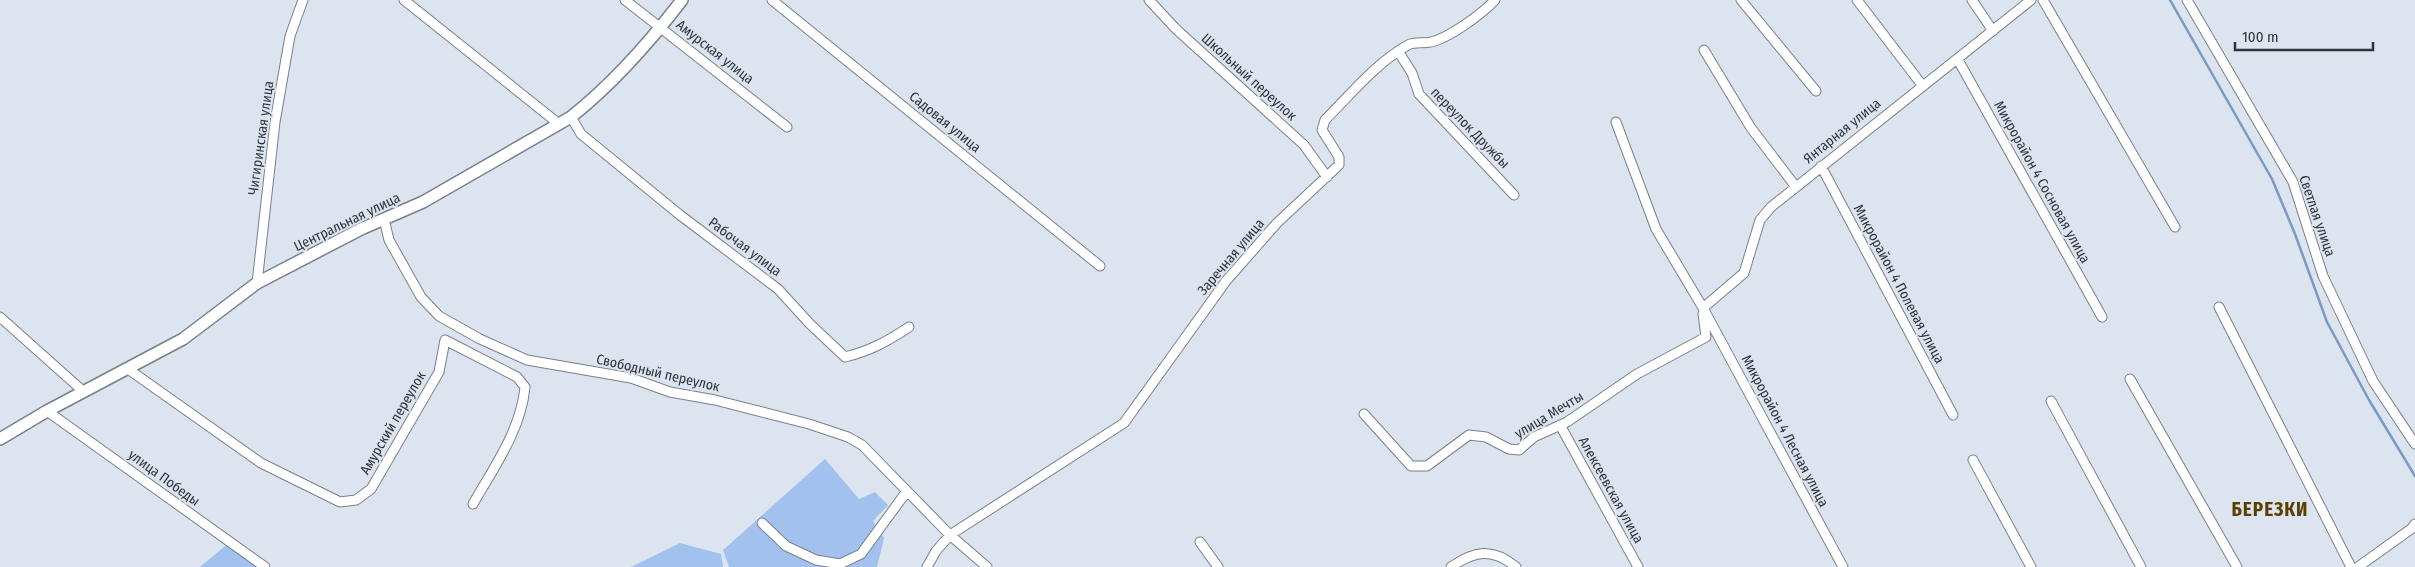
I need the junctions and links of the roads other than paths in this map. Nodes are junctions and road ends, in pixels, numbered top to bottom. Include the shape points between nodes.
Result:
1 (303, 0) edge
2 (404, 0) edge
3 (624, 0) edge
4 (682, 0) edge
5 (772, 0) edge
6 (1149, 0) edge
7 (1495, 0) edge
8 (1741, 0) edge
9 (1856, 0) edge
10 (1972, 0) edge
11 (2031, 0) edge
12 (2043, 0) edge
13 (2187, 0) edge
14 (661, 28) junction
15 (1993, 31) junction
16 (1704, 50) dead end
17 (1398, 51) junction
18 (1958, 60) junction
19 (1922, 85) junction
20 (1816, 91) dead end
21 (572, 117) junction
22 (1616, 122) dead end
23 (559, 124) junction
24 (787, 127) dead end
25 (1821, 166) junction
26 (1327, 177) junction
27 (1796, 187) junction
28 (1514, 195) dead end
29 (384, 219) junction
30 (2175, 227) dead end
31 (1100, 266) dead end
32 (257, 283) junction
33 (2219, 307) dead end
34 (1703, 308) junction
35 (0, 317) edge
36 (2102, 317) dead end
37 (909, 327) dead end
38 (128, 369) junction
39 (2130, 379) dead end
40 (84, 392) junction
41 (2051, 401) dead end
42 (46, 411) junction
43 (1364, 414) dead end
44 (1953, 415) dead end
45 (1560, 425) junction
46 (0, 439) edge
47 (2415, 444) edge
48 (1973, 460) dead end
49 (907, 491) junction
50 (473, 504) dead end
51 (762, 523) dead end
52 (2415, 524) edge
53 (950, 535) junction
54 (1200, 542) dead end
55 (265, 567) edge
56 (927, 567) edge
57 (987, 567) edge
58 (1218, 567) edge
59 (1450, 567) edge
60 (1516, 567) edge
61 (1638, 567) edge
62 (1843, 567) edge
63 (2032, 567) edge
64 (2141, 567) edge
65 (2237, 567) edge
66 (2351, 567) edge
67 (2358, 567) edge

1 - 32 street, Чигиринская улица via 290,36 275,122
2 - 23 street
3 - 14 street, Амурская улица
4 - 14 street, Центральная улица
5 - 31 street, Садовая улица
6 - 26 street, Школьный переулок via 1176,29 1304,145
7 - 17 street, Заречная улица via 1455,30 1431,42 1411,43
8 - 20 street
9 - 19 street
10 - 15 street
11 - 15 street, Янтарная улица
12 - 30 street
13 - 47 street, Светлая улица via 2293,182 2322,276 2373,381
14 - 21 street, Центральная улица via 593,100
14 - 24 street, Амурская улица
15 - 18 street, Янтарная улица
16 - 27 street via 1751,128
17 - 26 street, Заречная улица via 1325,120 1324,136 1339,157 1339,165
17 - 28 street, переулок Дружбы via 1412,73 1419,94
18 - 19 street, Янтарная улица
18 - 36 street, Микрорайон 4 Сосновая улица
19 - 25 street, Янтарная улица
21 - 23 street, Центральная улица
21 - 37 street, Рабочая улица via 581,134 778,289 845,356 864,352
22 - 34 street, Микрорайон 4 Лесная улица via 1656,229
23 - 29 street, Центральная улица via 423,202
25 - 27 street, Янтарная улица
25 - 44 street, Микрорайон 4 Полевая улица
26 - 53 street, Заречная улица via 1277,223 1226,281 1124,423
27 - 34 street, Янтарная улица via 1760,220 1744,273
29 - 32 street, Центральная улица
29 - 49 street, Свободный переулок via 389,240 421,297 439,316 480,339 527,360 631,378 670,392 715,400 848,437 862,445
32 - 38 street, Центральная улица via 183,339
33 - 66 street
34 - 45 street, улица Мечты via 1706,337 1637,374
34 - 62 street, Микрорайон 4 Лесная улица
35 - 40 street
38 - 40 street, Центральная улица
38 - 50 street, Амурский переулок via 261,464 340,502 356,500 371,489 438,372 445,340 517,377 525,387 523,406 510,438
39 - 65 street
40 - 42 street, Центральная улица
41 - 64 street
42 - 46 street, Центральная улица
42 - 55 street, улица Победы
43 - 45 street, улица Мечты via 1411,466 1427,466 1469,435 1519,450 1534,437
45 - 61 street, Алексеевская улица
48 - 63 street
49 - 51 street via 861,554 840,564 816,560 786,546
49 - 53 street, Свободный переулок
52 - 67 street
53 - 56 street, Заречная улица
53 - 57 street
54 - 58 street
59 - 60 street via 1469,554 1497,554

